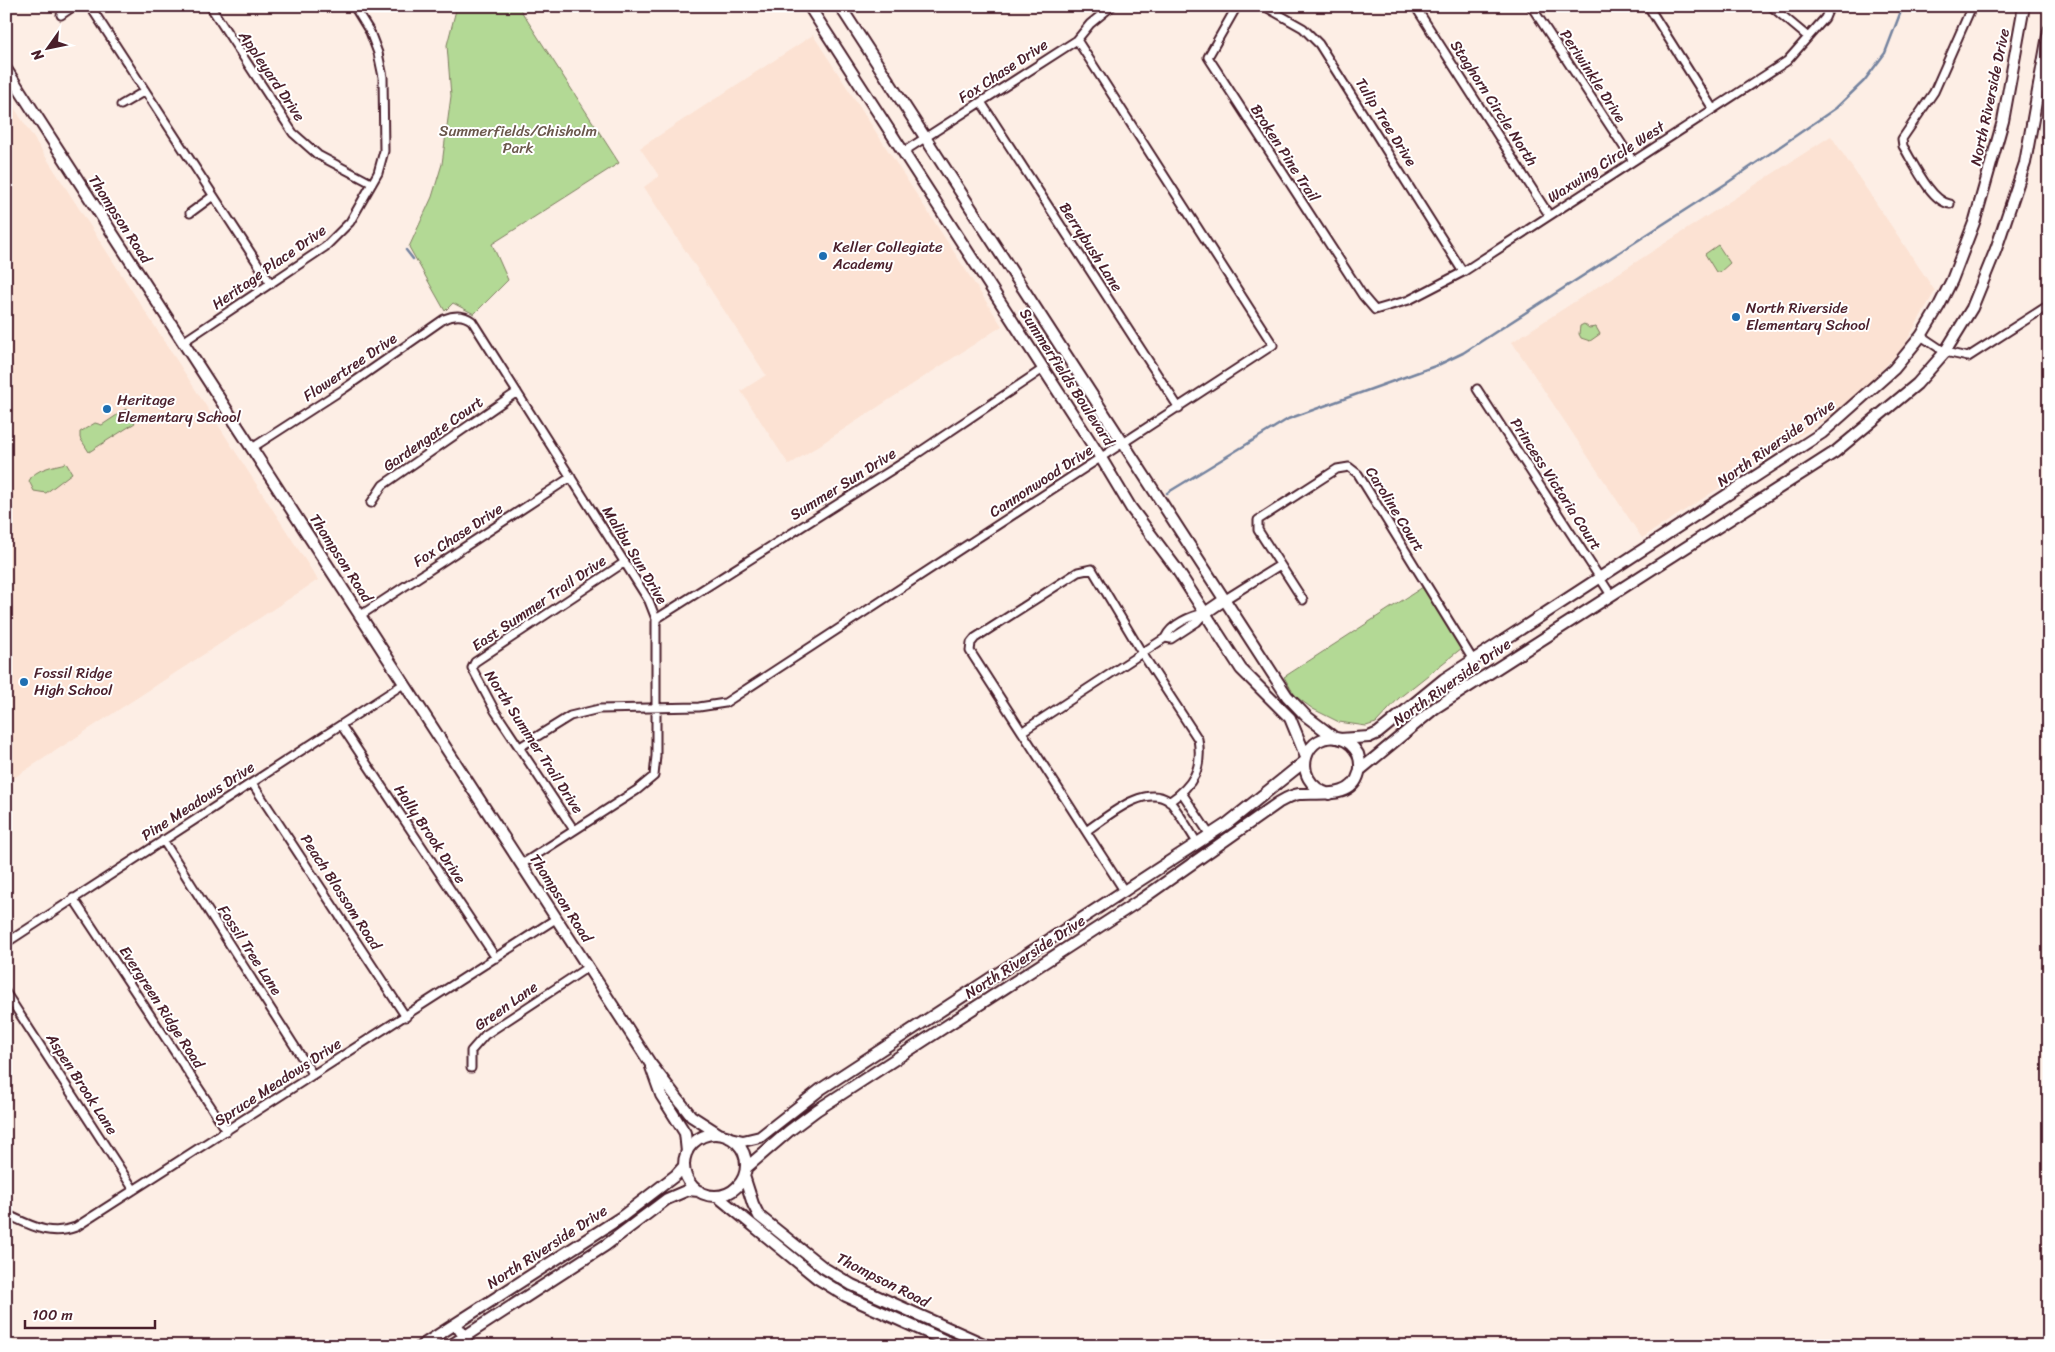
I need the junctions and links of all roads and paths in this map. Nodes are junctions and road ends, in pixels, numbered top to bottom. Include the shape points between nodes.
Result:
1 (74, 6) edge
2 (90, 6) edge
3 (210, 6) edge
4 (354, 6) edge
5 (809, 6) edge
6 (840, 6) edge
7 (1112, 6) edge
8 (1237, 6) edge
9 (1264, 6) edge
10 (1415, 6) edge
11 (1531, 6) edge
12 (1648, 6) edge
13 (1771, 6) edge
14 (1830, 6) edge
15 (1972, 6) edge
16 (2024, 6) edge
17 (61, 14) dead end
18 (2049, 30) edge
19 (1808, 37) junction
20 (1077, 40) junction
21 (6, 69) edge
22 (145, 91) junction
23 (981, 102) junction
24 (121, 105) dead end
25 (1713, 110) junction
26 (925, 138) junction
27 (903, 152) junction
28 (1632, 161) junction
29 (372, 183) junction
30 (214, 196) junction
31 (1950, 204) dead end
32 (190, 212) dead end
33 (1549, 215) junction
34 (1463, 272) junction
35 (271, 284) junction
36 (2049, 305) edge
37 (1375, 310) joint
38 (466, 317) joint
39 (1922, 336) junction
40 (183, 342) junction
41 (1945, 352) junction
42 (1043, 369) junction
43 (1477, 389) dead end
44 (517, 392) junction
45 (1178, 408) junction
46 (1123, 444) junction
47 (252, 448) junction
48 (1101, 458) junction
49 (571, 477) junction
50 (371, 503) dead end
51 (625, 562) junction
52 (1280, 565) junction
53 (1600, 577) junction
54 (1612, 595) junction
55 (1224, 600) junction
56 (1303, 600) dead end
57 (1205, 613) junction
58 (361, 615) junction
59 (656, 619) junction
60 (1142, 654) junction
61 (1472, 660) junction
62 (472, 668) joint
63 (405, 683) junction
64 (657, 709) junction
65 (341, 725) junction
66 (1023, 732) junction
67 (1338, 738) junction
68 (520, 747) junction
69 (1305, 760) junction
70 (1360, 770) junction
71 (252, 782) junction
72 (1182, 793) junction
73 (1329, 794) junction
74 (1170, 802) junction
75 (574, 830) junction
76 (1086, 831) junction
77 (1210, 835) junction
78 (163, 840) junction
79 (1198, 844) junction
80 (522, 864) junction
81 (1125, 892) junction
82 (74, 898) junction
83 (557, 918) junction
84 (6, 943) edge
85 (496, 958) junction
86 (588, 967) junction
87 (974, 990) junction
88 (6, 994) edge
89 (962, 997) junction
90 (982, 1003) junction
91 (971, 1010) junction
92 (406, 1016) junction
93 (650, 1063) junction
94 (471, 1068) dead end
95 (313, 1075) junction
96 (227, 1131) junction
97 (719, 1134) junction
98 (730, 1138) junction
99 (687, 1152) junction
100 (684, 1166) junction
101 (745, 1172) junction
102 (134, 1190) junction
103 (699, 1192) junction
104 (717, 1196) junction
105 (6, 1214) edge
106 (824, 1268) junction
107 (817, 1278) junction
108 (456, 1324) junction
109 (440, 1333) junction
110 (467, 1342) edge
111 (421, 1346) edge
112 (449, 1346) edge
113 (957, 1346) edge
114 (988, 1346) edge

1 - 17 street
2 - 22 street
3 - 29 street, Appleyard Drive via 293,133 318,155
4 - 29 street, Heritage Place Drive via 370,32 383,77 384,151
5 - 27 main road, Summerfields Boulevard
6 - 26 main road, Summerfields Boulevard
7 - 20 street, Fox Chase Drive
8 - 37 street, Broken Pine Trail via 1208,57 1298,198
9 - 34 street, Tulip Tree Drive via 1303,28 1320,44
10 - 33 street, Staghorn Circle North
11 - 28 street, Periwinkle Drive
12 - 25 street
13 - 19 street
14 - 19 street, Waxwing Circle West via 1825,18
15 - 31 street via 1934,92 1902,139 1903,146 1933,193 1942,202
16 - 39 main road, North Riverside Drive via 2003,121 1984,193 1952,280
18 - 41 main road, North Riverside Drive via 2025,163 2012,207 1972,308
19 - 25 street, Waxwing Circle West via 1787,61
20 - 23 street, Fox Chase Drive
20 - 45 street, Cannonwood Drive via 1273,345
21 - 40 main road, Thompson Road
22 - 24 street
22 - 30 street
23 - 26 street, Fox Chase Drive
23 - 45 street, Berrybush Lane
25 - 28 street, Waxwing Circle West
26 - 27 street, Fox Chase Drive
26 - 46 main road, Summerfields Boulevard
27 - 42 main road, Summerfields Boulevard
28 - 33 street, Waxwing Circle West
29 - 35 street, Heritage Place Drive via 338,236
30 - 32 street
30 - 35 street
33 - 34 street, Waxwing Circle West
34 - 37 street, Waxwing Circle West via 1409,300
35 - 40 street, Heritage Place Drive
36 - 41 street via 1968,357
38 - 44 street, Malibu Sun Drive via 472,321
38 - 47 street, Flowertree Drive via 444,319
39 - 41 street
39 - 53 main road, North Riverside Drive via 1894,369 1822,434
40 - 47 main road, Thompson Road
41 - 54 main road, North Riverside Drive via 1917,384 1835,452
42 - 48 main road, Summerfields Boulevard
42 - 59 street, Summer Sun Drive via 912,457
43 - 53 street, Princess Victoria Court
44 - 49 street, Malibu Sun Drive
44 - 50 street, Gardengate Court via 383,485
45 - 46 street, Cannonwood Drive
46 - 48 street, Cannonwood Drive
46 - 55 main road, Summerfields Boulevard
47 - 58 main road, Thompson Road
48 - 57 main road, Summerfields Boulevard via 1131,508
48 - 64 street, Cannonwood Drive via 725,703
49 - 51 street, Malibu Sun Drive
49 - 58 street, Fox Chase Drive
51 - 59 street, Malibu Sun Drive
51 - 62 street, East Summer Trail Drive via 475,662
52 - 55 street
52 - 56 street, Caroline Court
52 - 61 street, Caroline Court via 1258,530 1258,520 1337,469 1344,466 1354,469
53 - 54 street, Princess Victoria Court
53 - 61 main road, North Riverside Drive
54 - 70 main road, North Riverside Drive via 1435,708
55 - 57 main road
55 - 67 main road, Summerfields Boulevard via 1287,696 1306,716
57 - 60 street via 1193,615
57 - 69 main road, Summerfields Boulevard via 1241,668 1290,718
58 - 63 main road, Thompson Road
59 - 64 street, Malibu Sun Drive
60 - 66 street
60 - 66 street via 1092,570 1086,569 975,638 970,651
60 - 72 street via 1198,739 1199,768
61 - 67 main road, North Riverside Drive via 1378,733 1369,737
62 - 68 street, North Summer Trail Drive via 476,680
63 - 65 street, Pine Meadows Drive
63 - 80 main road, Thompson Road
64 - 68 street, Cannonwood Drive via 599,708 570,716
64 - 75 street, Malibu Sun Drive via 654,776
65 - 71 street, Pine Meadows Drive
65 - 85 street, Holly Brook Drive
66 - 76 street
67 - 69 main road, North Riverside Drive via 1321,740 1313,745
67 - 70 main road via 1358,754
68 - 75 street, North Summer Trail Drive
69 - 73 main road via 1305,771 1313,786
69 - 77 main road, North Riverside Drive via 1248,809
70 - 73 main road, North Riverside Drive via 1358,778 1346,790
71 - 78 street, Pine Meadows Drive
71 - 92 street, Peach Blossom Road
72 - 74 street
72 - 77 street
73 - 90 main road, North Riverside Drive via 1299,794 1278,803 1180,873
74 - 76 street via 1144,797 1130,801
74 - 79 street
75 - 80 street, Malibu Sun Drive
76 - 81 street
77 - 79 main road, North Riverside Drive
78 - 82 street, Pine Meadows Drive
78 - 95 street, Fossil Tree Lane
79 - 81 main road, North Riverside Drive
80 - 83 main road, Thompson Road
81 - 87 main road, North Riverside Drive
82 - 84 street, Pine Meadows Drive
82 - 96 street, Evergreen Ridge Road
83 - 85 street, Spruce Meadows Drive
83 - 86 main road, Thompson Road
85 - 92 street, Spruce Meadows Drive
86 - 93 main road, Thompson Road
86 - 94 street, Green Lane via 485,1035 471,1051
87 - 89 main road, North Riverside Drive
87 - 90 main road
88 - 102 street, Aspen Brook Lane
89 - 91 main road
89 - 98 main road, North Riverside Drive via 815,1094 760,1137 743,1141
90 - 91 main road, North Riverside Drive
91 - 101 main road, North Riverside Drive via 789,1130
92 - 95 street, Spruce Meadows Drive
93 - 97 main road, Thompson Road via 691,1116
93 - 99 main road, Thompson Road via 661,1096 685,1134
95 - 96 street, Spruce Meadows Drive
96 - 102 street, Spruce Meadows Drive
97 - 98 main road, North Riverside Drive
97 - 99 main road via 700,1138
98 - 101 main road via 742,1151
99 - 100 main road
100 - 103 main road via 688,1181
100 - 108 main road, North Riverside Drive via 620,1218
101 - 104 main road, North Riverside Drive via 730,1192
101 - 106 main road, Thompson Road via 752,1204 759,1216
102 - 105 street, Spruce Meadows Drive via 65,1232 40,1230
103 - 104 main road, North Riverside Drive
103 - 110 main road, North Riverside Drive via 688,1190 667,1199 620,1236
104 - 107 main road, Thompson Road
106 - 107 main road
106 - 114 main road, Thompson Road via 891,1304
107 - 113 main road, Thompson Road via 846,1296
108 - 109 main road, North Riverside Drive
108 - 110 main road
109 - 111 main road, North Riverside Drive
109 - 112 main road
110 - 112 main road, North Riverside Drive

